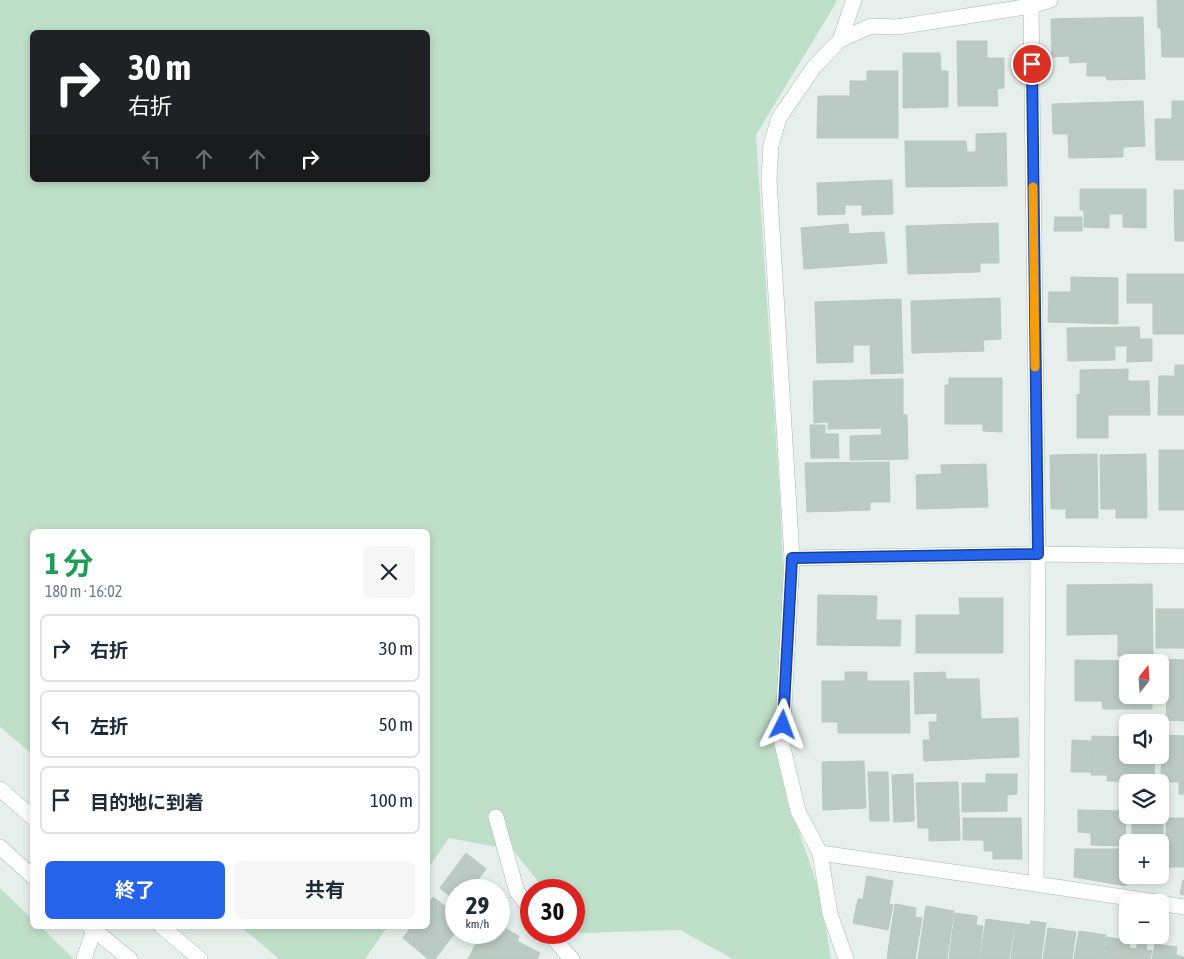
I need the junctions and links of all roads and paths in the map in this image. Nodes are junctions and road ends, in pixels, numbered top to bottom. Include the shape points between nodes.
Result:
1 (854, 0) edge
2 (1050, 0) edge
3 (1031, 6) junction
4 (840, 40) junction
5 (1038, 554) junction
6 (1184, 556) edge
7 (792, 558) junction
8 (0, 789) edge
9 (30, 815) edge
10 (496, 817) dead end
11 (0, 847) edge
12 (820, 853) junction
13 (30, 874) edge
14 (1036, 884) junction
15 (520, 895) edge
16 (1119, 896) edge
17 (1169, 904) edge
18 (1184, 907) edge
19 (91, 929) edge
20 (92, 929) edge
21 (165, 929) edge
22 (560, 944) edge
23 (84, 959) edge
24 (130, 959) edge
25 (200, 959) edge
26 (572, 959) edge
27 (846, 959) edge

1 - 4 street
2 - 3 street
3 - 4 street via 897,27 871,26
3 - 5 street
4 - 7 street via 814,67 779,118 770,146 769,180
5 - 6 street
5 - 7 street
5 - 14 street
7 - 12 street via 782,744 798,811
8 - 9 street
10 - 15 street
11 - 13 street
12 - 14 street
12 - 27 street via 830,914
14 - 16 street
17 - 18 street
19 - 23 street
20 - 24 street
21 - 25 street
22 - 26 street

